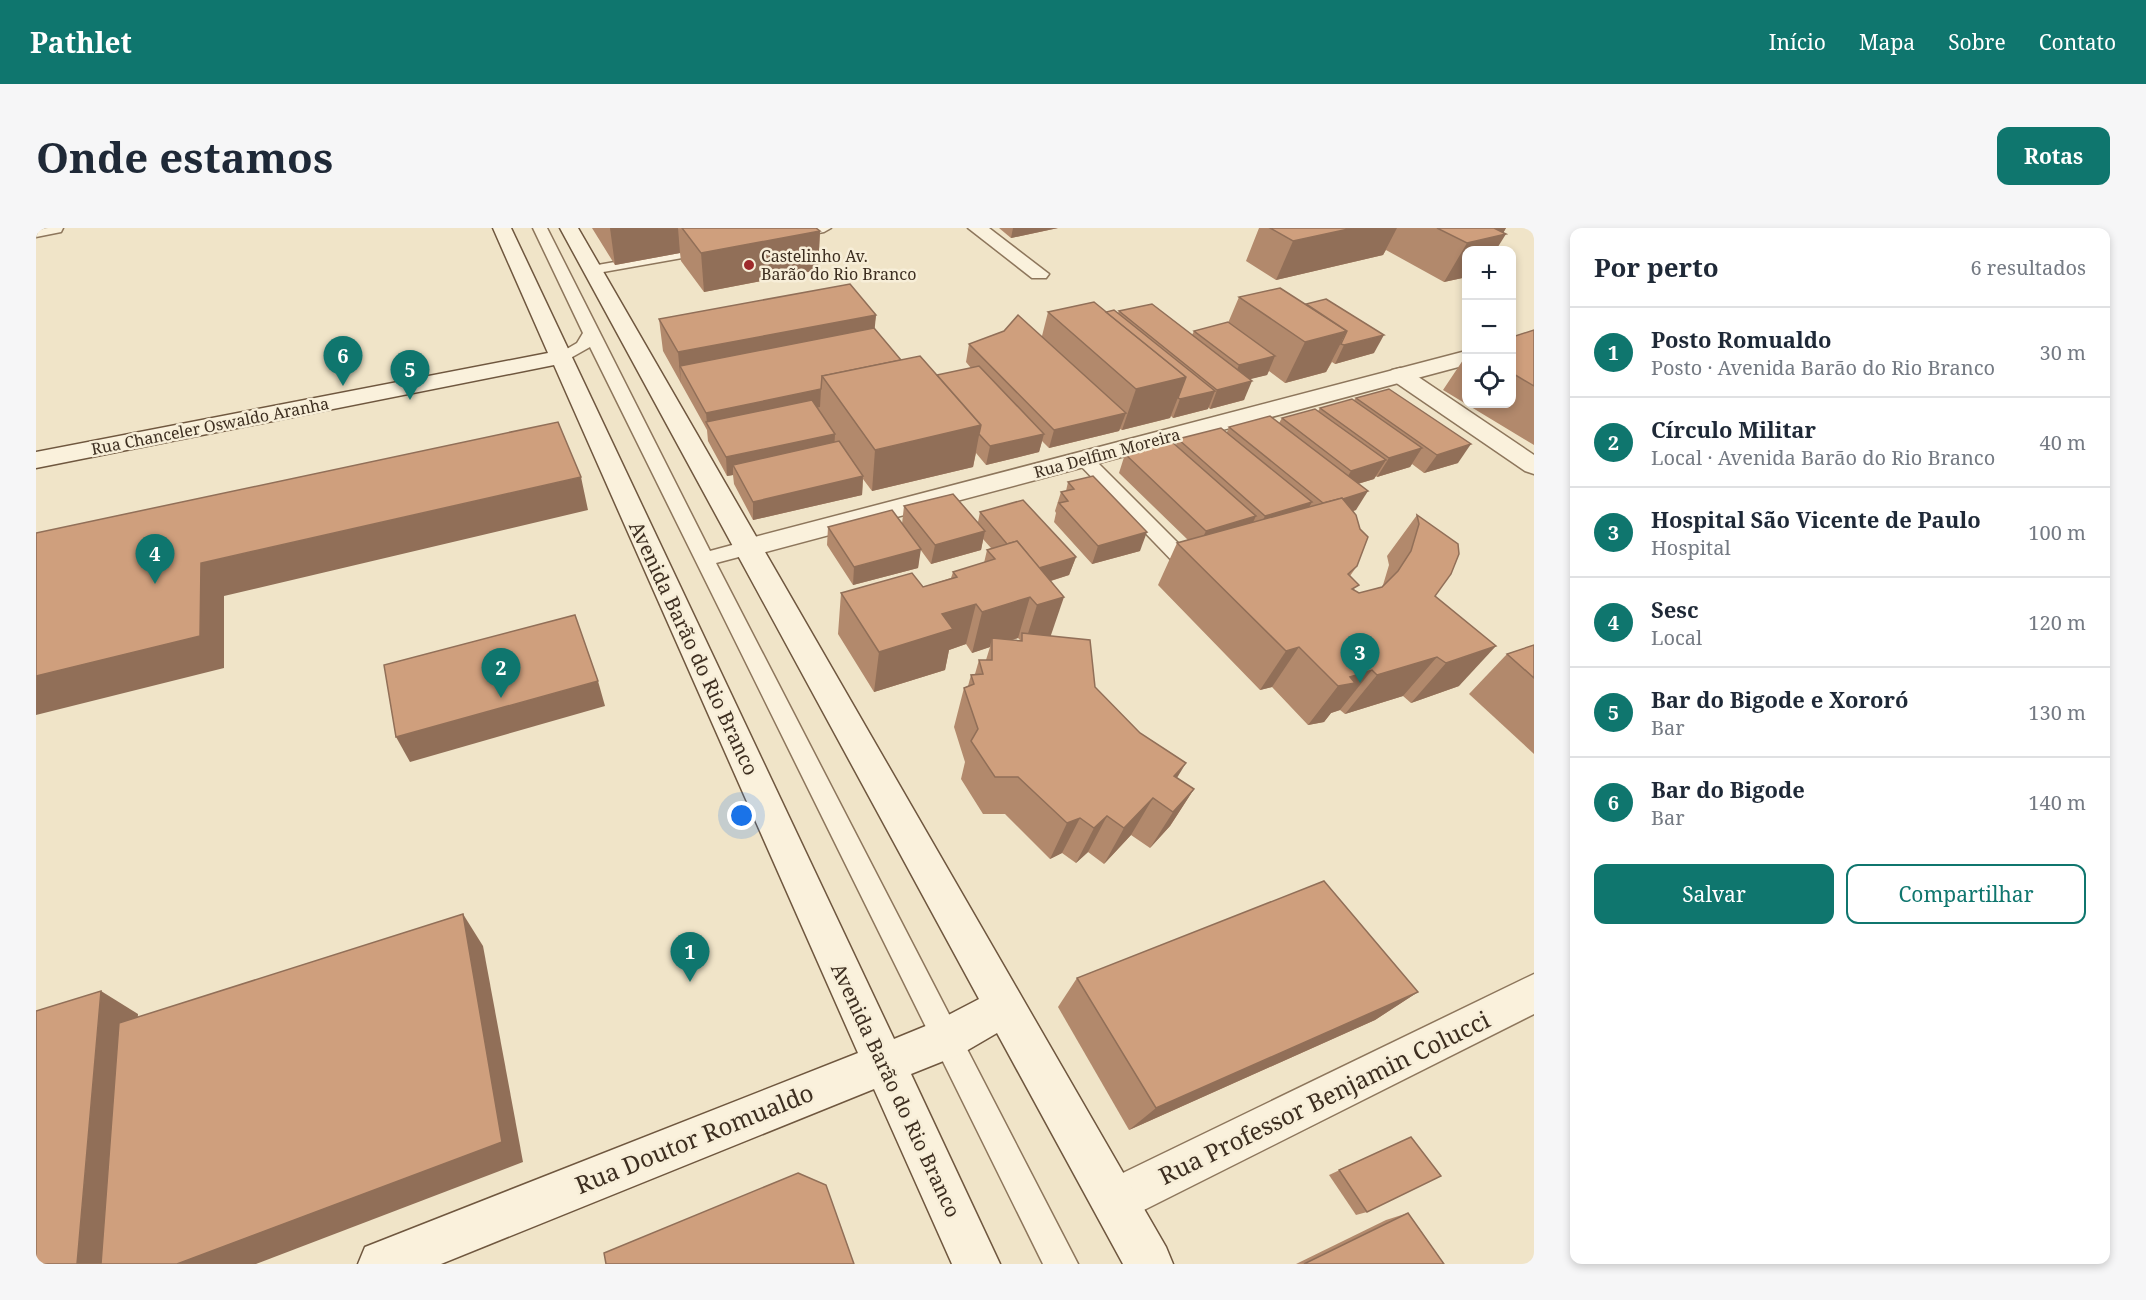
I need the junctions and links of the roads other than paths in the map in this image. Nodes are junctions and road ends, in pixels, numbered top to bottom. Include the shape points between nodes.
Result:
1 (54, 228) edge
2 (502, 228) edge
3 (540, 228) edge
4 (569, 228) edge
5 (824, 228) edge
6 (978, 228) edge
7 (36, 231) edge
8 (766, 238) edge
9 (720, 247) edge
10 (592, 270) junction
11 (1039, 274) dead end
12 (591, 333) junction
13 (561, 357) junction
14 (1462, 359) edge
15 (1400, 375) junction
16 (1084, 459) junction
17 (36, 460) edge
18 (1534, 466) edge
19 (747, 548) junction
20 (705, 559) junction
21 (1187, 564) edge
22 (1534, 993) edge
23 (1004, 1007) junction
24 (945, 1039) junction
25 (884, 1063) junction
26 (1114, 1201) junction
27 (382, 1264) edge
28 (976, 1264) edge
29 (1061, 1264) edge
30 (1149, 1264) edge

1 - 7 main road
2 - 13 main road, Avenida Barão do Rio Branco
3 - 12 lane
4 - 10 main road
5 - 8 lane
6 - 11 main road
9 - 10 lane
10 - 19 main road
12 - 13 lane via 584,346
12 - 20 lane
13 - 17 main road, Rua Chanceler Oswaldo Aranha
13 - 25 main road, Avenida Barão do Rio Branco
14 - 15 main road, Rua Delfim Moreira
15 - 16 main road, Rua Delfim Moreira
15 - 18 main road
16 - 19 main road, Rua Delfim Moreira
16 - 21 lane
19 - 20 lane
19 - 23 main road
20 - 24 lane
22 - 26 main road, Rua Professor Benjamin Colucci
23 - 24 main road, Rua Doutor Romualdo
23 - 26 main road
24 - 25 main road, Rua Doutor Romualdo
24 - 29 lane
25 - 27 main road, Rua Doutor Romualdo
25 - 28 main road, Avenida Barão do Rio Branco
26 - 30 main road

